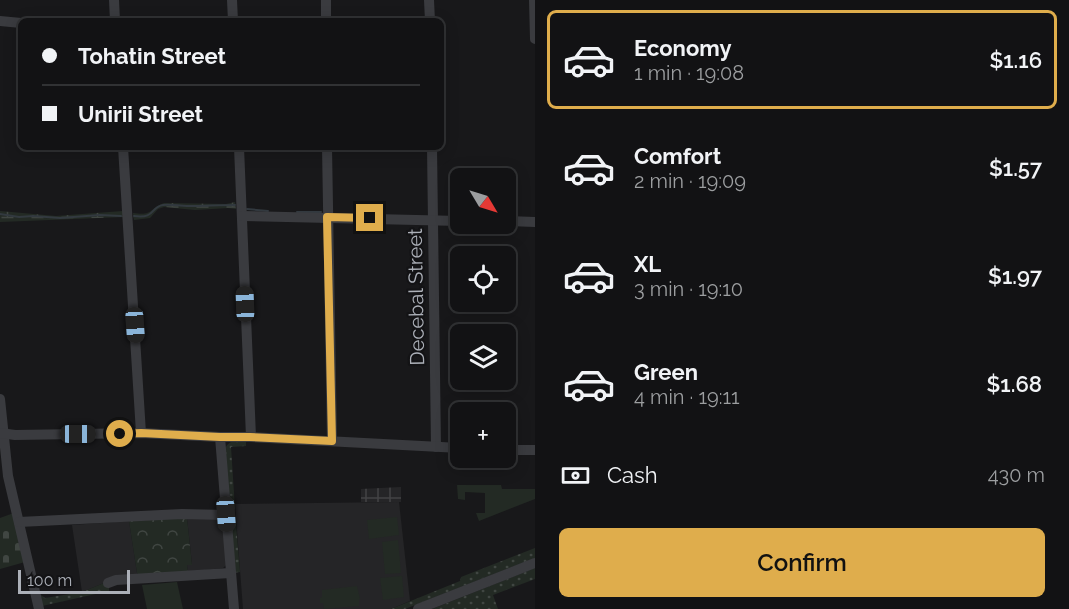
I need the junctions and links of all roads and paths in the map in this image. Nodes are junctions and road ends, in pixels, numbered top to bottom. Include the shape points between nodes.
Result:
1 (114, 0) edge
2 (232, 0) edge
3 (326, 0) edge
4 (429, 0) edge
5 (534, 0) edge
6 (115, 18) edge
7 (233, 18) edge
8 (326, 18) edge
9 (430, 18) edge
10 (0, 21) edge
11 (18, 23) edge
12 (535, 39) edge
13 (123, 150) edge
14 (239, 150) edge
15 (327, 150) edge
16 (432, 150) edge
17 (242, 216) junction
18 (327, 217) junction
19 (434, 220) junction
20 (450, 220) edge
21 (516, 221) edge
22 (535, 222) edge
23 (0, 399) edge
24 (2, 433) edge
25 (141, 433) junction
26 (220, 437) junction
27 (250, 437) junction
28 (332, 441) junction
29 (436, 447) junction
30 (450, 448) edge
31 (516, 450) edge
32 (535, 450) edge
33 (4, 477) edge
34 (226, 514) junction
35 (19, 522) junction
36 (535, 563) edge
37 (230, 573) junction
38 (108, 583) dead end
39 (39, 609) edge
40 (234, 609) edge
41 (418, 609) edge

1 - 6 street
2 - 7 street
3 - 8 street
4 - 9 street
5 - 12 street
10 - 11 street
13 - 25 street
14 - 17 street
15 - 18 street
16 - 19 street, Decebal Street
17 - 18 street
17 - 27 street
18 - 19 street
18 - 28 street
19 - 20 street
19 - 29 street, Decebal Street
21 - 22 street
23 - 24 street
24 - 25 street
24 - 33 street
25 - 26 street
26 - 27 street
26 - 34 street
27 - 28 street
28 - 29 street
29 - 30 street
31 - 32 street
33 - 35 street
34 - 35 street
34 - 37 street
35 - 39 street
36 - 41 street
37 - 38 street
37 - 40 street

